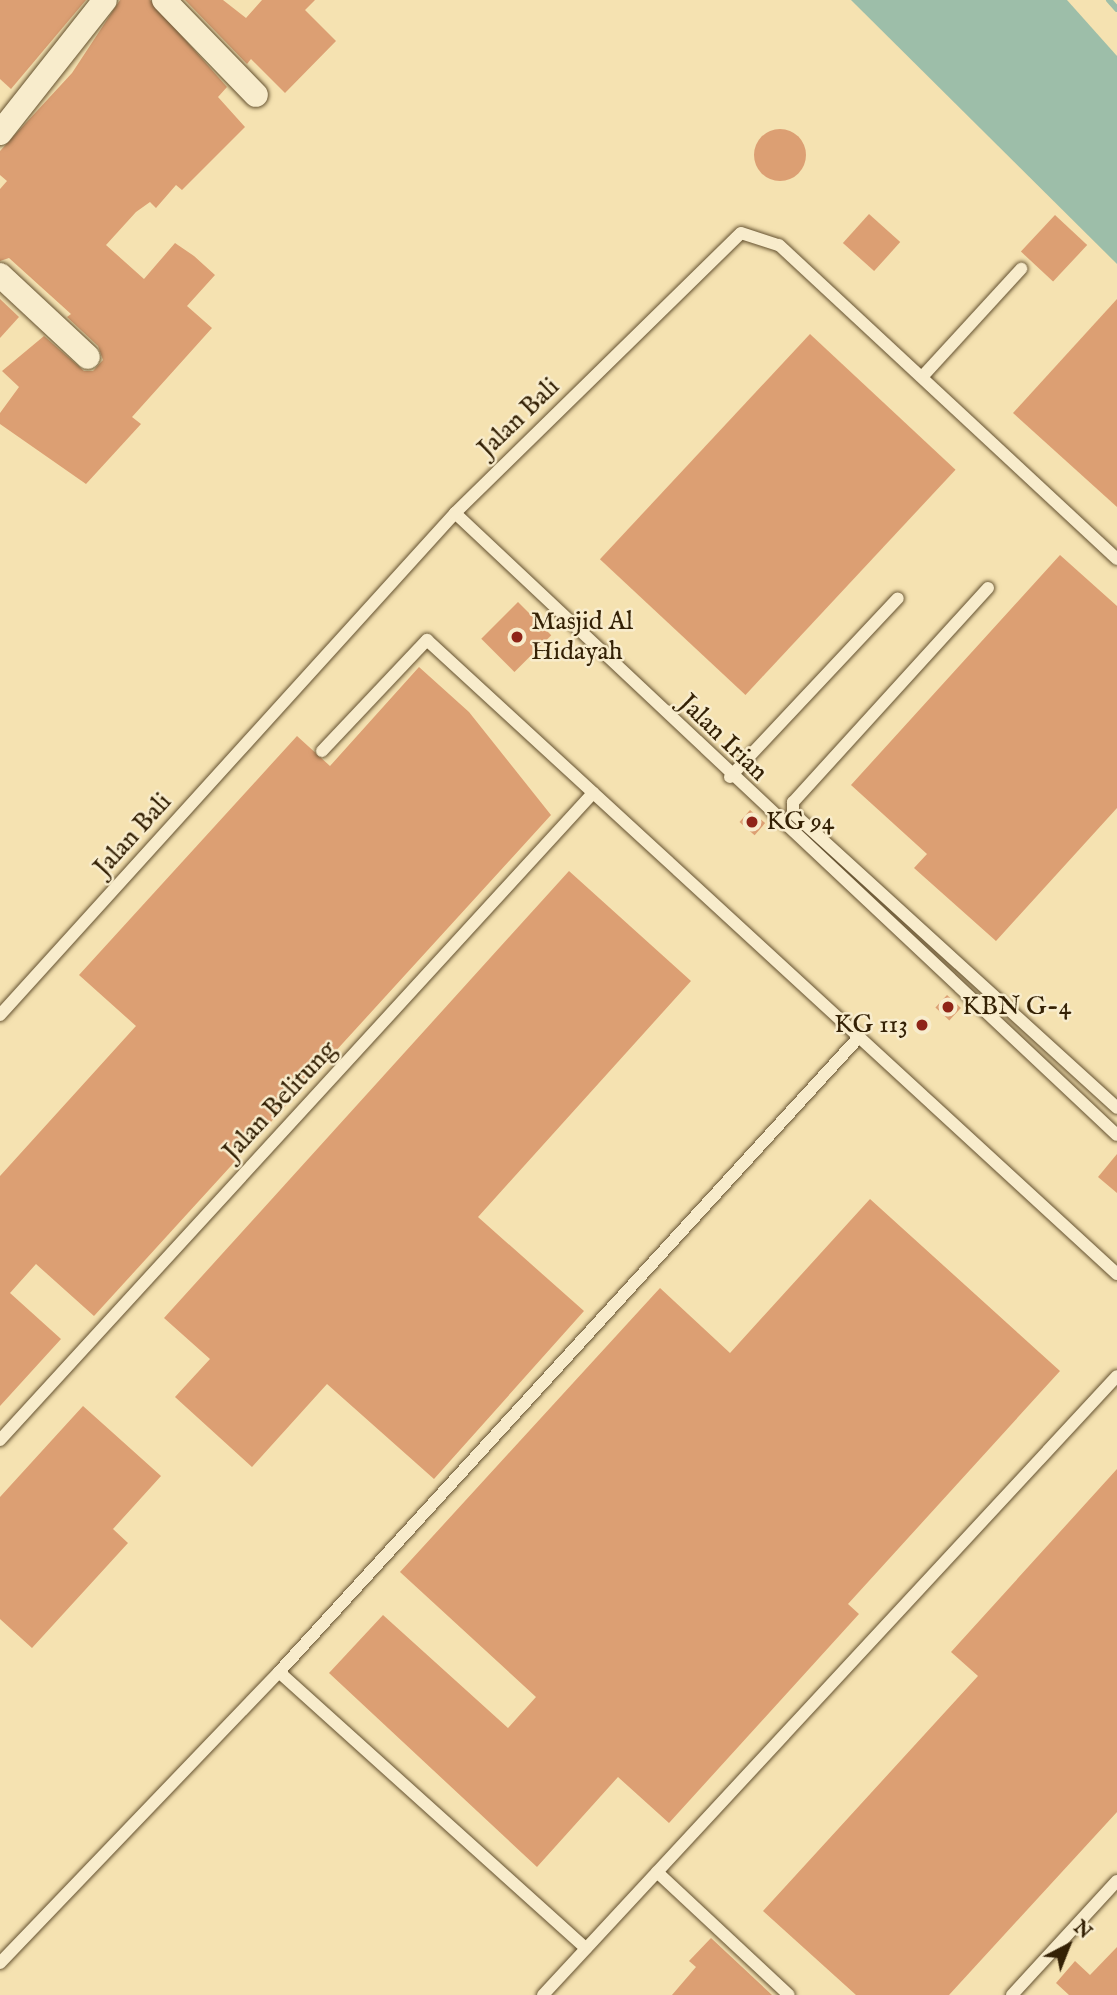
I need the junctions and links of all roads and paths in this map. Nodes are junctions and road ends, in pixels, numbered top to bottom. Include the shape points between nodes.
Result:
1 (105, 0) edge
2 (164, 0) edge
3 (256, 95) dead end
4 (0, 133) edge
5 (1021, 269) dead end
6 (0, 275) edge
7 (88, 357) dead end
8 (922, 377) junction
9 (455, 513) junction
10 (1117, 559) edge
11 (988, 588) dead end
12 (898, 598) dead end
13 (322, 751) dead end
14 (730, 777) junction
15 (593, 793) junction
16 (0, 1015) edge
17 (859, 1037) junction
18 (1117, 1108) edge
19 (1117, 1135) edge
20 (1117, 1274) edge
21 (1117, 1376) edge
22 (0, 1440) edge
23 (279, 1672) junction
24 (657, 1872) junction
25 (1117, 1881) edge
26 (586, 1948) junction
27 (0, 1962) edge
28 (543, 1995) edge
29 (789, 1995) edge
30 (1012, 1995) edge

1 - 4 street
2 - 3 street
5 - 8 lane
6 - 7 street
8 - 9 lane, Jalan Bali via 779,245 741,233
8 - 10 lane, Jalan Bali
9 - 14 lane, Jalan Irian
9 - 16 lane, Jalan Bali
11 - 18 lane via 793,802 793,813
12 - 14 lane
13 - 15 lane via 427,640
14 - 19 lane, Jalan Irian
15 - 17 lane
15 - 22 lane, Jalan Belitung
17 - 20 lane
17 - 23 lane
21 - 24 lane
23 - 26 lane
23 - 27 lane
24 - 26 lane
24 - 29 lane
25 - 30 lane
26 - 28 lane

